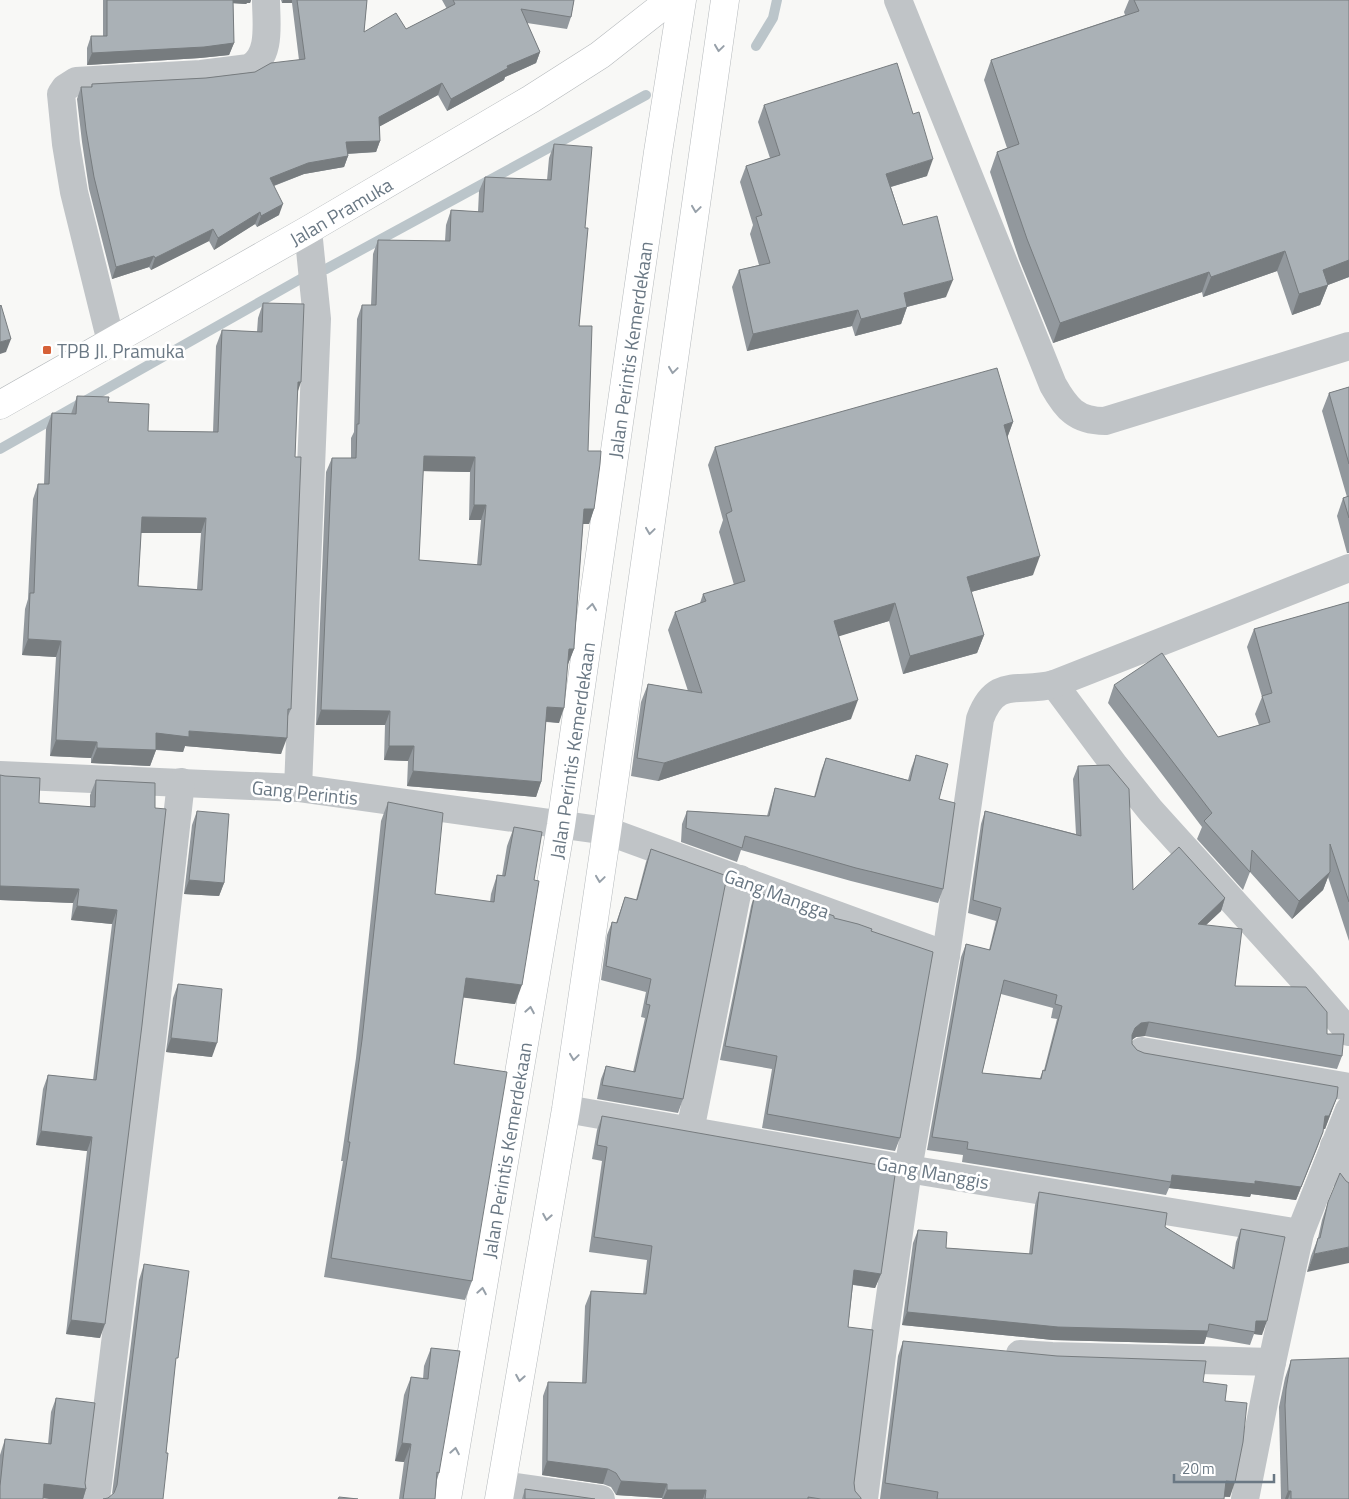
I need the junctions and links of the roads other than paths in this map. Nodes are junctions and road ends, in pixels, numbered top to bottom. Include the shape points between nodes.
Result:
1 (266, 0) edge
2 (670, 0) edge
3 (682, 0) edge
4 (725, 0) edge
5 (898, 0) edge
6 (308, 230) junction
7 (111, 342) junction
8 (1349, 346) edge
9 (0, 405) edge
10 (1349, 568) edge
11 (1054, 684) junction
12 (0, 775) edge
13 (181, 782) junction
14 (298, 788) junction
15 (561, 826) junction
16 (607, 831) junction
17 (740, 879) junction
18 (946, 954) junction
19 (1349, 1032) edge
20 (1142, 1051) edge
21 (1349, 1087) edge
22 (566, 1109) junction
23 (1349, 1110) edge
24 (690, 1130) junction
25 (1334, 1146) junction
26 (908, 1168) junction
27 (1349, 1187) edge
28 (1300, 1233) junction
29 (884, 1339) junction
30 (913, 1342) edge
31 (998, 1352) edge
32 (1272, 1362) junction
33 (501, 1492) edge
34 (96, 1499) edge
35 (447, 1499) edge
36 (601, 1499) edge
37 (864, 1499) edge
38 (1245, 1499) edge

1 - 7 street via 265,47 256,65 201,74 80,81 71,84 62,94 74,192
2 - 6 main road, Jalan Pramuka via 600,55 539,94
15 -> 3 main road, Jalan Perintis Kemerdekaan
4 -> 16 main road
5 - 8 street via 1053,385 1069,409 1089,420 1105,421
6 - 7 main road, Jalan Pramuka
6 - 14 street via 317,319
7 - 9 main road, Jalan Pramuka
10 - 11 street
11 - 18 street via 1002,690 989,700 984,709
11 - 19 street via 1151,811
12 - 13 street, Gang Perintis
13 - 14 street, Gang Perintis
13 - 34 street
14 - 15 street, Gang Perintis
15 - 16 street, Gang Perintis
35 -> 15 main road, Jalan Perintis Kemerdekaan
16 - 17 street, Gang Mangga
16 -> 22 main road
17 - 18 street, Gang Mangga
17 - 24 street
18 - 26 street
20 - 21 street
22 - 24 street, Gang Manggis
22 -> 33 main road
23 - 25 street
24 - 26 street, Gang Manggis
25 - 27 street
25 - 28 street
26 - 28 street, Gang Manggis
26 - 29 street
28 - 32 street
29 - 30 street
29 - 37 street
31 - 32 street
32 - 38 street
33 - 36 street

